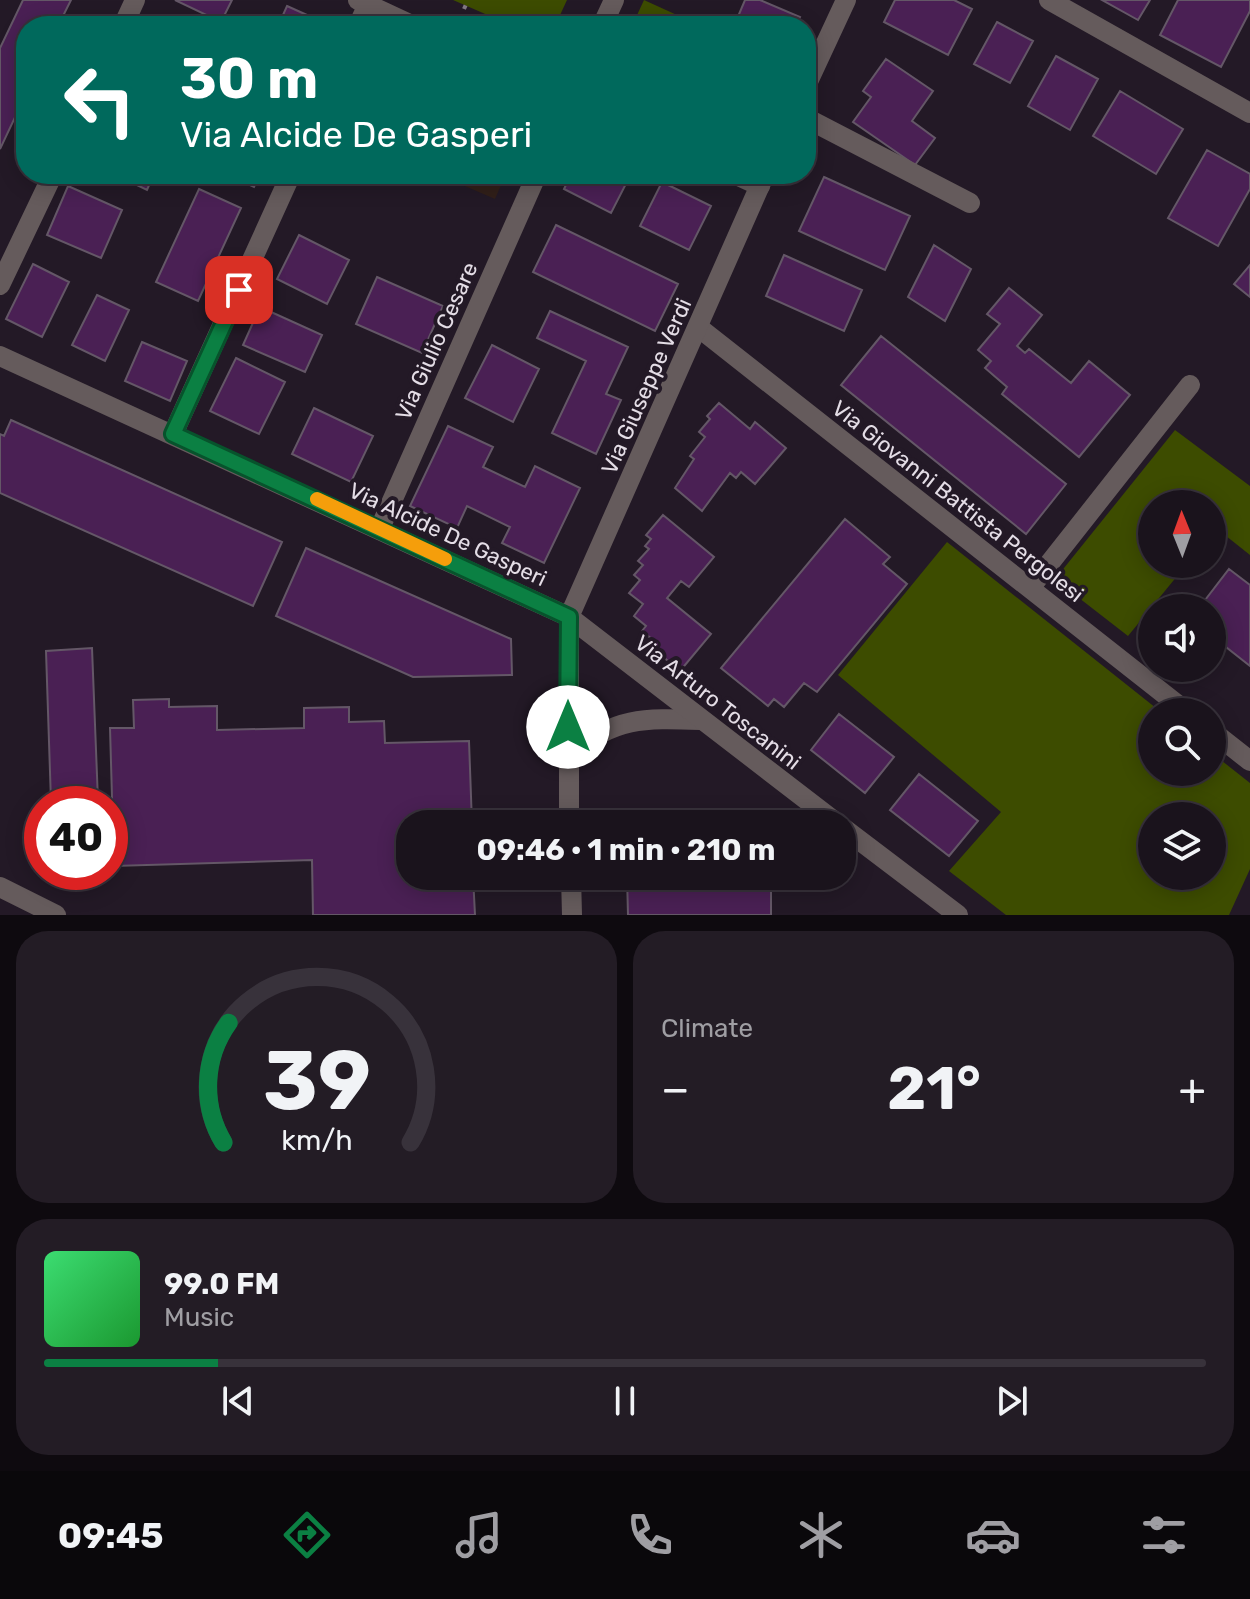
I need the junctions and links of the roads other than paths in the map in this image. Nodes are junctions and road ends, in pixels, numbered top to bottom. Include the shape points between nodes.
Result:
1 (846, 0) edge
2 (1049, 0) edge
3 (365, 2) edge
4 (394, 16) edge
5 (816, 64) edge
6 (1250, 113) edge
7 (816, 123) edge
8 (48, 184) edge
9 (286, 184) edge
10 (533, 184) edge
11 (760, 184) edge
12 (970, 203) dead end
13 (0, 285) edge
14 (698, 327) junction
15 (0, 356) edge
16 (1190, 385) dead end
17 (173, 434) junction
18 (380, 528) junction
19 (1030, 588) junction
20 (569, 617) junction
21 (1169, 698) edge
22 (701, 720) junction
23 (1226, 742) edge
24 (568, 755) junction
25 (1250, 761) edge
26 (569, 810) edge
27 (819, 810) edge
28 (856, 838) edge
29 (0, 887) edge
30 (571, 890) edge
31 (56, 915) edge
32 (572, 915) edge
33 (958, 915) edge

1 - 5 street
2 - 6 street
3 - 4 street
7 - 12 street
8 - 13 street
9 - 17 street
10 - 18 street, Via Giulio Cesare
11 - 14 street, Via Giuseppe Verdi
14 - 19 street, Via Giovanni Battista Pergolesi
14 - 20 street, Via Giuseppe Verdi
15 - 17 street, Via Alcide De Gasperi
16 - 19 street
17 - 18 street, Via Alcide De Gasperi
18 - 20 street, Via Alcide De Gasperi
19 - 21 street, Via Giovanni Battista Pergolesi
20 - 22 street, Via Arturo Toscanini
20 - 24 street
22 - 24 street via 622,722
22 - 27 street, Via Arturo Toscanini
23 - 25 street
24 - 26 street
28 - 33 street, Via Arturo Toscanini
29 - 31 street
30 - 32 street

